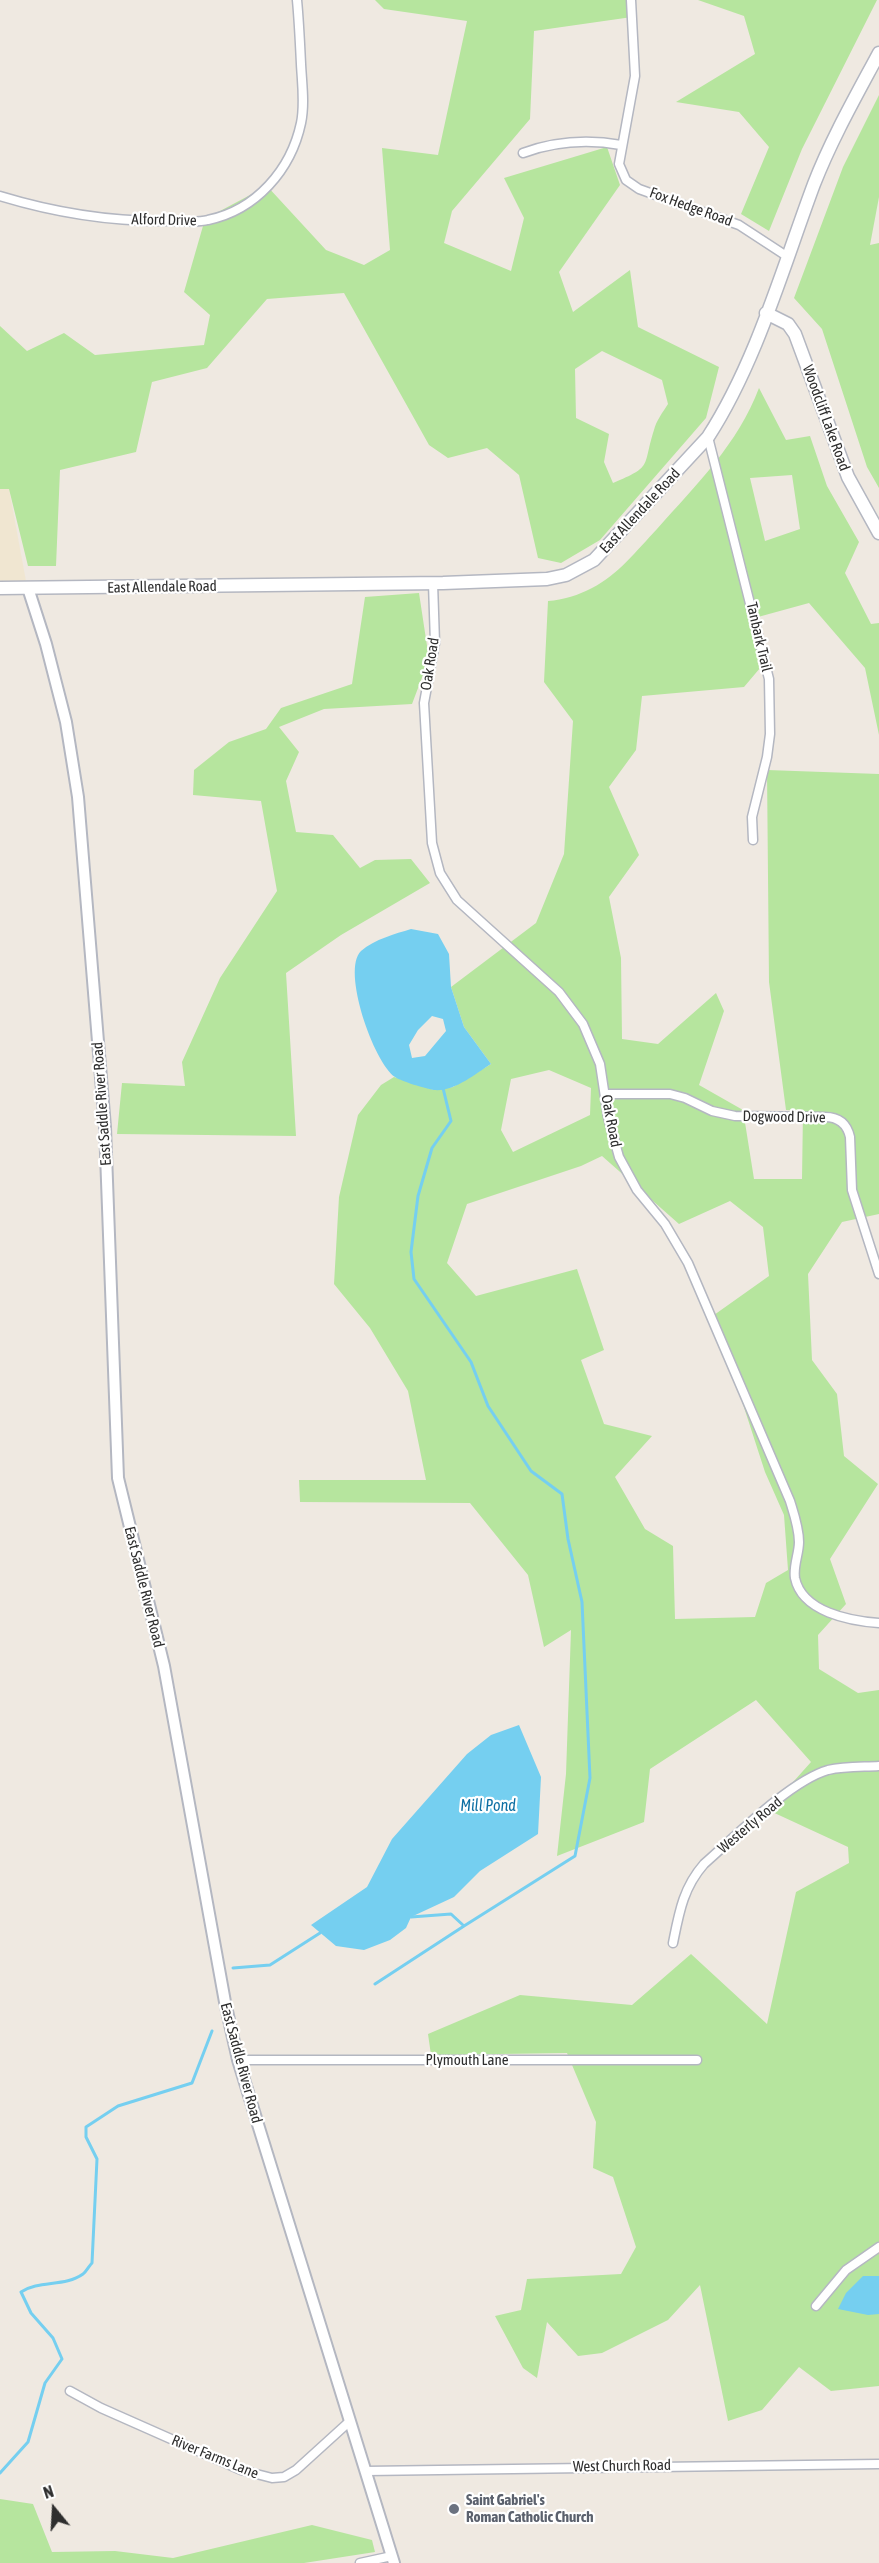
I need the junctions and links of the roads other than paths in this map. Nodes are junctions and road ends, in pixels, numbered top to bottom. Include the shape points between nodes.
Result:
1 (297, 0) edge
2 (631, 0) edge
3 (879, 53) edge
4 (621, 145) junction
5 (523, 153) dead end
6 (0, 196) edge
7 (788, 257) junction
8 (766, 313) junction
9 (708, 437) junction
10 (879, 533) edge
11 (433, 583) junction
12 (0, 588) edge
13 (28, 588) junction
14 (753, 840) dead end
15 (606, 1094) junction
16 (879, 1274) edge
17 (879, 1623) edge
18 (879, 1766) edge
19 (673, 1943) dead end
20 (238, 2060) junction
21 (697, 2060) dead end
22 (879, 2247) edge
23 (816, 2306) dead end
24 (70, 2391) dead end
25 (350, 2421) junction
26 (879, 2464) edge
27 (366, 2471) junction
28 (393, 2560) edge
29 (360, 2563) edge

1 - 6 street, Alford Drive via 303,94 299,130 283,168 245,205 207,220 141,221 89,217
2 - 4 street, Fox Hedge Road via 635,76
3 - 7 main road, East Allendale Road via 826,156
4 - 5 street via 565,142
4 - 7 street, Fox Hedge Road via 621,172 632,185 740,225
7 - 8 main road, East Allendale Road
8 - 9 main road, East Allendale Road via 731,399
8 - 10 main road, Woodcliff Lake Road via 788,324 795,334 848,477
9 - 11 main road, East Allendale Road via 608,547 580,568 547,579
9 - 14 street, Tanbark Trail via 769,679 770,734 752,817
11 - 13 main road, East Allendale Road
11 - 15 street, Oak Road via 435,643 424,703 435,858 440,873 457,900 573,1008 593,1044
12 - 13 main road, East Allendale Road
13 - 20 street, East Saddle River Road via 66,722 78,797 105,1127 118,1478 171,1699
15 - 16 street, Dogwood Drive via 670,1094 722,1115 838,1119 850,1137 852,1190
15 - 17 street, Oak Road via 619,1157 688,1263 790,1501 799,1539 794,1567 798,1586 816,1606 854,1620
18 - 19 street, Westerly Road via 837,1768 807,1779 704,1864 682,1899
20 - 21 street, Plymouth Lane
20 - 25 street, East Saddle River Road
22 - 23 street via 846,2270
24 - 25 street, River Farms Lane via 241,2470 272,2478 296,2470
25 - 27 street, East Saddle River Road
26 - 27 street, West Church Road
27 - 28 street, East Saddle River Road
28 - 29 street

